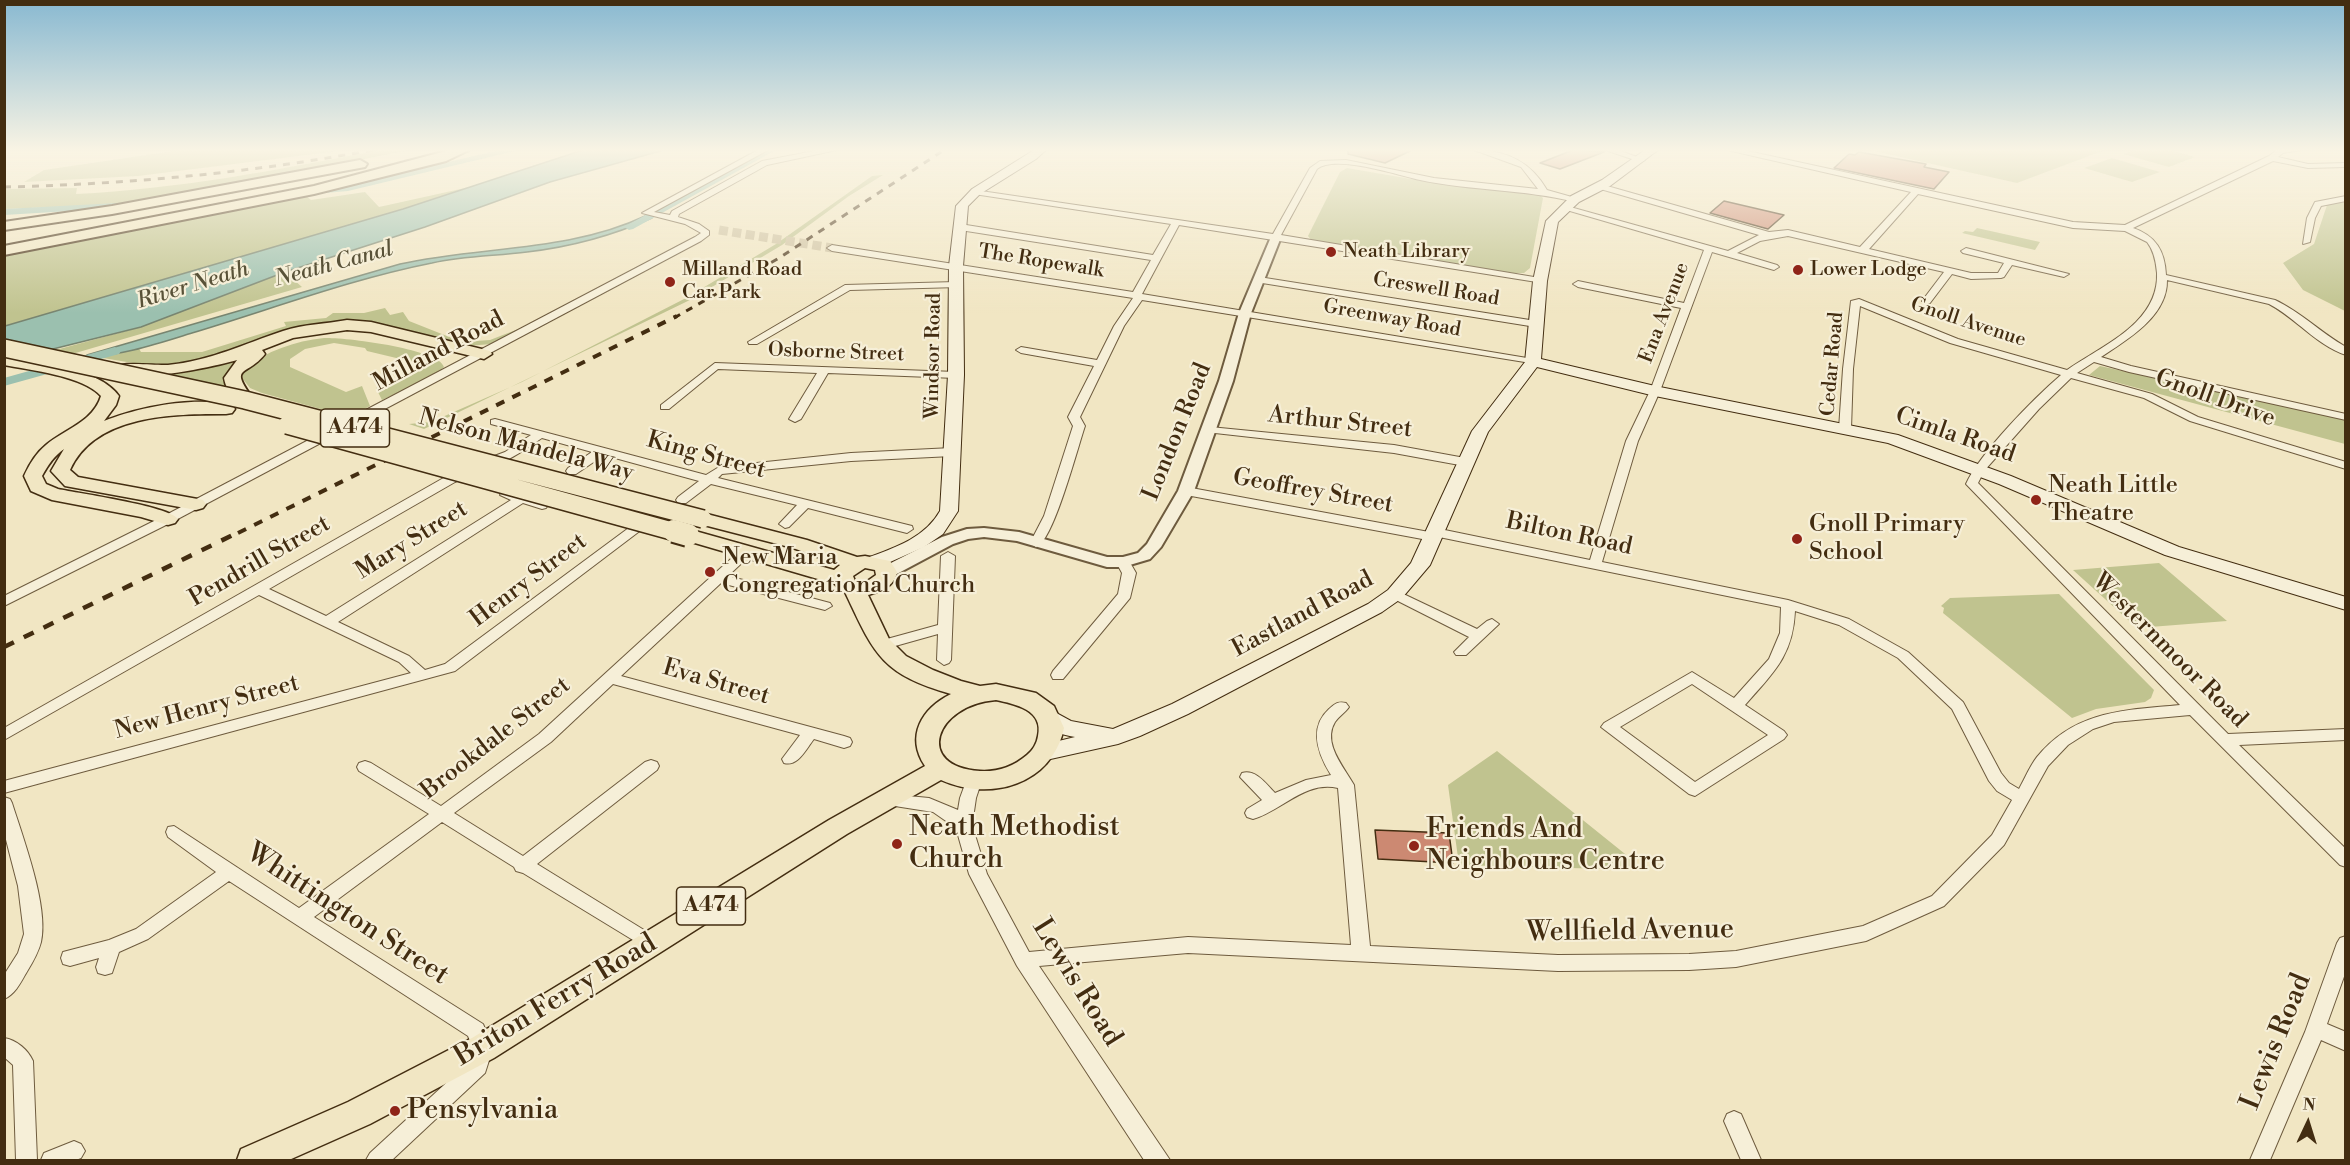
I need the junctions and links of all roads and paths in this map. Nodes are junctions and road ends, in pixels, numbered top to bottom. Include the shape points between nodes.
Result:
1 (144, 204) edge
2 (187, 204) edge
3 (208, 204) edge
4 (241, 204) edge
5 (662, 204) edge
6 (691, 204) edge
7 (963, 204) edge
8 (1057, 204) edge
9 (1294, 204) edge
10 (1570, 204) edge
11 (1575, 204) edge
12 (1663, 204) edge
13 (1904, 204) edge
14 (1978, 204) edge
15 (2175, 204) edge
16 (2318, 204) edge
17 (673, 218) junction
18 (1176, 222) junction
19 (4, 226) edge
20 (701, 227) junction
21 (960, 227) junction
22 (2126, 228) junction
23 (719, 230) tunnel mouth
24 (1768, 235) junction
25 (4, 236) edge
26 (1276, 237) junction
27 (4, 242) edge
28 (2306, 242) dead end
29 (832, 248) tunnel mouth
30 (1709, 248) junction
31 (1966, 250) dead end
32 (4, 251) edge
33 (1862, 251) junction
34 (1730, 254) junction
35 (1156, 258) junction
36 (2010, 261) junction
37 (956, 266) junction
38 (1774, 267) dead end
39 (1949, 272) junction
40 (2064, 274) dead end
41 (2164, 277) junction
42 (1259, 280) junction
43 (1540, 281) junction
44 (1578, 284) dead end
45 (956, 285) junction
46 (1138, 295) junction
47 (1856, 301) joint
48 (1927, 301) dead end
49 (1686, 306) junction
50 (1245, 313) junction
51 (1536, 324) junction
52 (365, 331) junction
53 (753, 342) dead end
54 (4, 348) edge
55 (1021, 350) dead end
56 (2346, 352) edge
57 (484, 354) junction
58 (2093, 358) junction
59 (4, 360) edge
60 (1533, 362) junction
61 (467, 363) junction
62 (1102, 364) junction
63 (111, 370) junction
64 (823, 372) junction
65 (2069, 374) junction
66 (956, 375) junction
67 (75, 376) junction
68 (1655, 391) junction
69 (245, 400) junction
70 (665, 407) dead end
71 (225, 409) junction
72 (2346, 417) edge
73 (795, 419) dead end
74 (495, 422) dead end
75 (1845, 429) junction
76 (1210, 430) junction
77 (541, 434) junction
78 (603, 450) junction
79 (952, 452) junction
80 (1465, 462) junction
81 (2346, 466) edge
82 (1978, 470) junction
83 (572, 471) dead end
84 (707, 480) junction
85 (1185, 491) junction
86 (506, 495) dead end
87 (521, 499) junction
88 (682, 500) dead end
89 (196, 504) junction
90 (805, 504) junction
91 (542, 505) dead end
92 (168, 519) junction
93 (785, 524) dead end
94 (907, 529) dead end
95 (635, 530) dead end
96 (1434, 534) junction
97 (1036, 543) junction
98 (948, 556) dead end
99 (738, 560) dead end
100 (1122, 562) junction
101 (1595, 564) junction
102 (865, 575) junction
103 (718, 578) junction
104 (258, 589) junction
105 (1395, 594) junction
106 (4, 602) edge
107 (1788, 604) junction
108 (2346, 604) edge
109 (825, 606) dead end
110 (327, 622) junction
111 (1492, 624) dead end
112 (945, 628) junction
113 (1479, 636) junction
114 (881, 645) junction
115 (1461, 652) dead end
116 (944, 660) dead end
117 (450, 668) joint
118 (1058, 675) dead end
119 (423, 676) junction
120 (610, 678) junction
121 (941, 684) junction
122 (980, 693) junction
123 (1735, 706) junction
124 (1341, 707) dead end
125 (2193, 709) junction
126 (938, 715) junction
127 (1049, 717) junction
128 (809, 734) junction
129 (2346, 734) edge
130 (4, 735) edge
131 (1118, 736) junction
132 (2225, 740) junction
133 (844, 742) dead end
134 (1046, 752) junction
135 (790, 759) dead end
136 (651, 766) dead end
137 (365, 767) dead end
138 (941, 768) junction
139 (1248, 777) dead end
140 (974, 780) junction
141 (1346, 785) junction
142 (4, 786) edge
143 (2021, 798) junction
144 (888, 800) junction
145 (1274, 801) junction
146 (4, 802) edge
147 (442, 813) junction
148 (1253, 813) dead end
149 (964, 825) junction
150 (174, 832) dead end
151 (2346, 860) edge
152 (522, 866) junction
153 (229, 872) junction
154 (299, 918) junction
155 (651, 943) junction
156 (2346, 943) edge
157 (112, 947) junction
158 (1361, 953) junction
159 (70, 958) dead end
160 (1024, 960) junction
161 (105, 966) dead end
162 (4, 991) edge
163 (2316, 1028) junction
164 (2346, 1042) edge
165 (4, 1047) edge
166 (483, 1048) junction
167 (1734, 1121) dead end
168 (74, 1151) dead end
169 (1154, 1159) edge
170 (27, 1161) edge
171 (51, 1161) edge
172 (253, 1161) edge
173 (377, 1161) edge
174 (1751, 1161) edge
175 (2260, 1161) edge

1 - 19 highway
2 - 25 highway
3 - 27 highway
4 - 32 highway
5 - 17 street via 646,213
6 - 17 street
7 - 21 main road, Windsor Road
8 - 18 street
9 - 26 street
10 - 43 main road via 1552,221
11 - 30 street
12 - 24 street
13 - 33 street
14 - 22 street via 2073,225
15 - 22 street
16 - 28 street
17 - 20 street
18 - 26 street
18 - 35 street
20 - 23 street
20 - 57 street, Milland Road via 706,232 692,243
21 - 35 street
21 - 37 main road, Windsor Road
22 - 41 street via 2157,245
24 - 33 street via 1788,233
24 - 34 street via 1749,240
26 - 42 street, London Road
26 - 43 street
29 - 37 street, The Ropewalk
30 - 34 street
30 - 49 street, Ena Avenue
31 - 36 street
33 - 39 street
34 - 38 street
35 - 46 street
36 - 39 street via 2004,273 1992,277
36 - 40 street
37 - 45 main road, Windsor Road
37 - 46 street, The Ropewalk
39 - 48 street
41 - 56 street via 2272,302
41 - 58 street via 2156,306 2147,317
42 - 50 street, London Road
42 - 51 street, Creswell Road
43 - 51 main road
44 - 49 street
45 - 53 street via 848,287
45 - 66 main road, Windsor Road
46 - 50 street, The Ropewalk
46 - 62 street
47 - 65 street, Gnoll Avenue via 1954,341
47 - 75 street, Cedar Road
49 - 68 street, Ena Avenue
50 - 60 street, Greenway Road
50 - 76 street, London Road
51 - 60 main road
52 - 57 main road
52 - 61 main road
52 - 63 main road, bridge via 347,325 306,330 193,366
52 - 69 main road via 311,336 254,356 239,366 232,378
54 - 63 main road, Nelson Mandela Way / A474, bridge
55 - 62 street
57 - 61 street, Milland Road
58 - 65 street
58 - 72 street
59 - 67 main road, Nelson Mandela Way / A474
60 - 68 main road, Cimla Road
60 - 80 main road, Eastland Road via 1480,430
61 - 89 street, Milland Road
62 - 97 street via 1074,417 1079,426 1050,516
63 - 69 main road, Nelson Mandela Way / A474, bridge
64 - 66 street, Osborne Street
64 - 70 street, Osborne Street via 715,366
64 - 73 street
65 - 81 street, Gnoll Drive via 2148,396 2194,419
65 - 82 street
66 - 79 main road, Windsor Road
67 - 71 main road, Nelson Mandela Way / A474
67 - 92 main road via 109,392 109,404 105,412 39,463 33,476 38,487 52,494
68 - 75 main road, Cimla Road
68 - 101 street, Ena Avenue via 1632,441
69 - 102 main road, Nelson Mandela Way / A474, bridge via 800,544
71 - 89 main road via 166,410 137,416 110,425 77,444 63,460 60,471 65,478 81,485
71 - 102 main road, Nelson Mandela Way / A474, bridge via 688,535
74 - 77 street, King Street
75 - 82 main road, Cimla Road via 1892,439
76 - 80 street, Arthur Street via 1394,449
76 - 85 street, London Road
77 - 78 street, King Street
77 - 104 street, Pendrill Street via 509,454 451,479
78 - 83 street
78 - 84 street, King Street
79 - 84 street via 731,469 719,471
79 - 102 main road, Windsor Road via 945,522
80 - 96 main road, Eastland Road
82 - 108 main road, Cimla Road via 2172,550
82 - 125 street, Westernmoor Road via 1972,484
84 - 88 street
84 - 90 street, King Street
85 - 96 street, Geoffrey Street
85 - 100 street, London Road via 1154,547 1144,556
86 - 87 street
87 - 91 street
87 - 110 street, Mary Street
89 - 92 street, Milland Road
90 - 93 street
90 - 94 street, King Street
92 - 106 street, Milland Road
95 - 117 street, Henry Street
96 - 101 street, Bilton Road
96 - 105 main road, Eastland Road via 1420,565
97 - 100 street via 1094,560
97 - 102 street via 996,532 974,533
98 - 112 street
99 - 103 street, Brookdale Street
100 - 118 street via 1130,573 1125,595
101 - 107 street, Bilton Road
102 - 114 main road via 868,617
103 - 109 street
103 - 120 street, Brookdale Street
104 - 110 street
104 - 130 street, Pendrill Street
105 - 113 street
105 - 131 main road, Eastland Road via 1180,709
107 - 123 street via 1787,633 1776,661
107 - 143 street via 1844,622 1903,655 1958,706 1995,777
110 - 119 street via 404,659
111 - 113 street
112 - 114 street
112 - 116 street
113 - 115 street
114 - 121 main road via 906,666
117 - 119 street, New Henry Street
119 - 142 street, New Henry Street
120 - 128 street, Eva Street
120 - 147 street, Brookdale Street via 545,738
121 - 122 main road
121 - 126 main road
122 - 126 main road via 950,705
122 - 127 main road via 1024,696 1036,702
123 - 123 street via 1692,677 1609,727 1695,790 1779,735
124 - 141 street via 1331,714 1324,728 1324,744 1330,763
125 - 132 street, Westernmoor Road
125 - 143 street, Wellfield Avenue via 2113,717 2088,725 2062,741 2042,762
126 - 138 main road via 926,738 927,750
127 - 131 main road via 1079,732
127 - 134 main road via 1052,740
128 - 133 street, Eva Street
128 - 135 street
129 - 132 street
131 - 134 main road, Eastland Road
132 - 151 street, Westernmoor Road
134 - 140 main road via 1014,775
136 - 152 street
137 - 147 street
138 - 140 main road
138 - 144 main road, Briton Ferry Road / A474
139 - 145 street
140 - 149 street, Lewis Road
141 - 145 street via 1337,780 1313,783
141 - 158 street
143 - 158 street, Wellfield Avenue via 1998,840 1938,901 1866,933 1736,959 1689,962 1557,963
144 - 149 street via 937,806 953,812
144 - 155 main road, Briton Ferry Road / A474 via 829,832
145 - 148 street
146 - 162 street via 18,845 33,935 22,964
147 - 152 street
147 - 154 street, Brookdale Street
149 - 160 street, Lewis Road via 978,874
150 - 153 street, Whittington Street
152 - 155 street
153 - 154 street, Whittington Street
153 - 157 street via 142,934
154 - 166 street, Whittington Street via 476,1030
155 - 166 main road, Briton Ferry Road / A474
156 - 163 street, Lewis Road
157 - 159 street
157 - 161 street
158 - 160 street, Wellfield Avenue via 1188,945
160 - 169 street, Lewis Road
163 - 164 street
163 - 175 street, Lewis Road
165 - 170 street via 23,1061
166 - 172 main road, Briton Ferry Road / A474 via 359,1113
166 - 173 street via 478,1067
167 - 174 street
168 - 171 street

